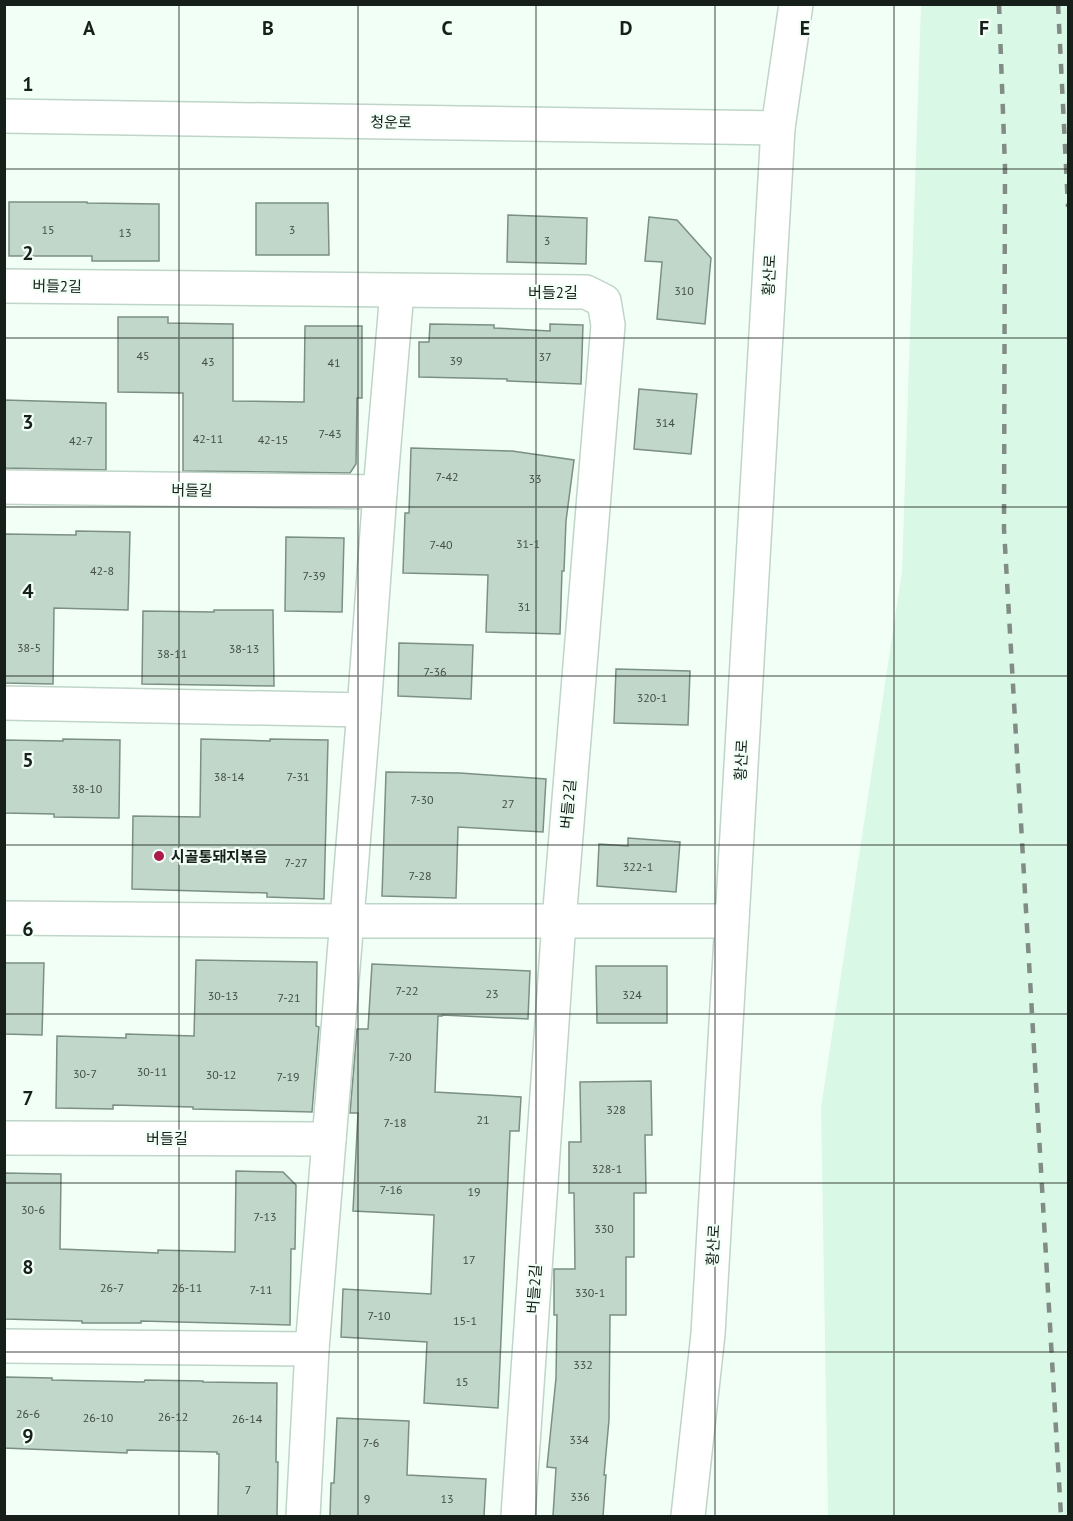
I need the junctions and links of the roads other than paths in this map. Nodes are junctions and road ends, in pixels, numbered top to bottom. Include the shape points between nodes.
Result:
1 (796, 4) edge
2 (4, 116) edge
3 (778, 128) junction
4 (4, 286) edge
5 (397, 291) junction
6 (4, 487) edge
7 (380, 492) junction
8 (4, 704) edge
9 (364, 710) junction
10 (4, 918) edge
11 (347, 921) junction
12 (559, 921) junction
13 (732, 921) junction
14 (4, 1138) edge
15 (328, 1139) junction
16 (4, 1346) edge
17 (312, 1349) junction
18 (303, 1516) edge
19 (518, 1516) edge
20 (688, 1516) edge

1 - 3 street, 황산로
2 - 3 street, 청운로
3 - 13 street, 황산로
4 - 5 street, 버들2길
5 - 7 street
5 - 12 street, 버들2길 via 586,292 604,301 608,325
6 - 7 street, 버들길
7 - 9 street
8 - 9 street
9 - 11 street
10 - 11 street
11 - 12 street
11 - 15 street
12 - 13 street
12 - 19 street, 버들2길
13 - 20 street, 황산로 via 708,1334
14 - 15 street, 버들길
15 - 17 street
16 - 17 street
17 - 18 street

